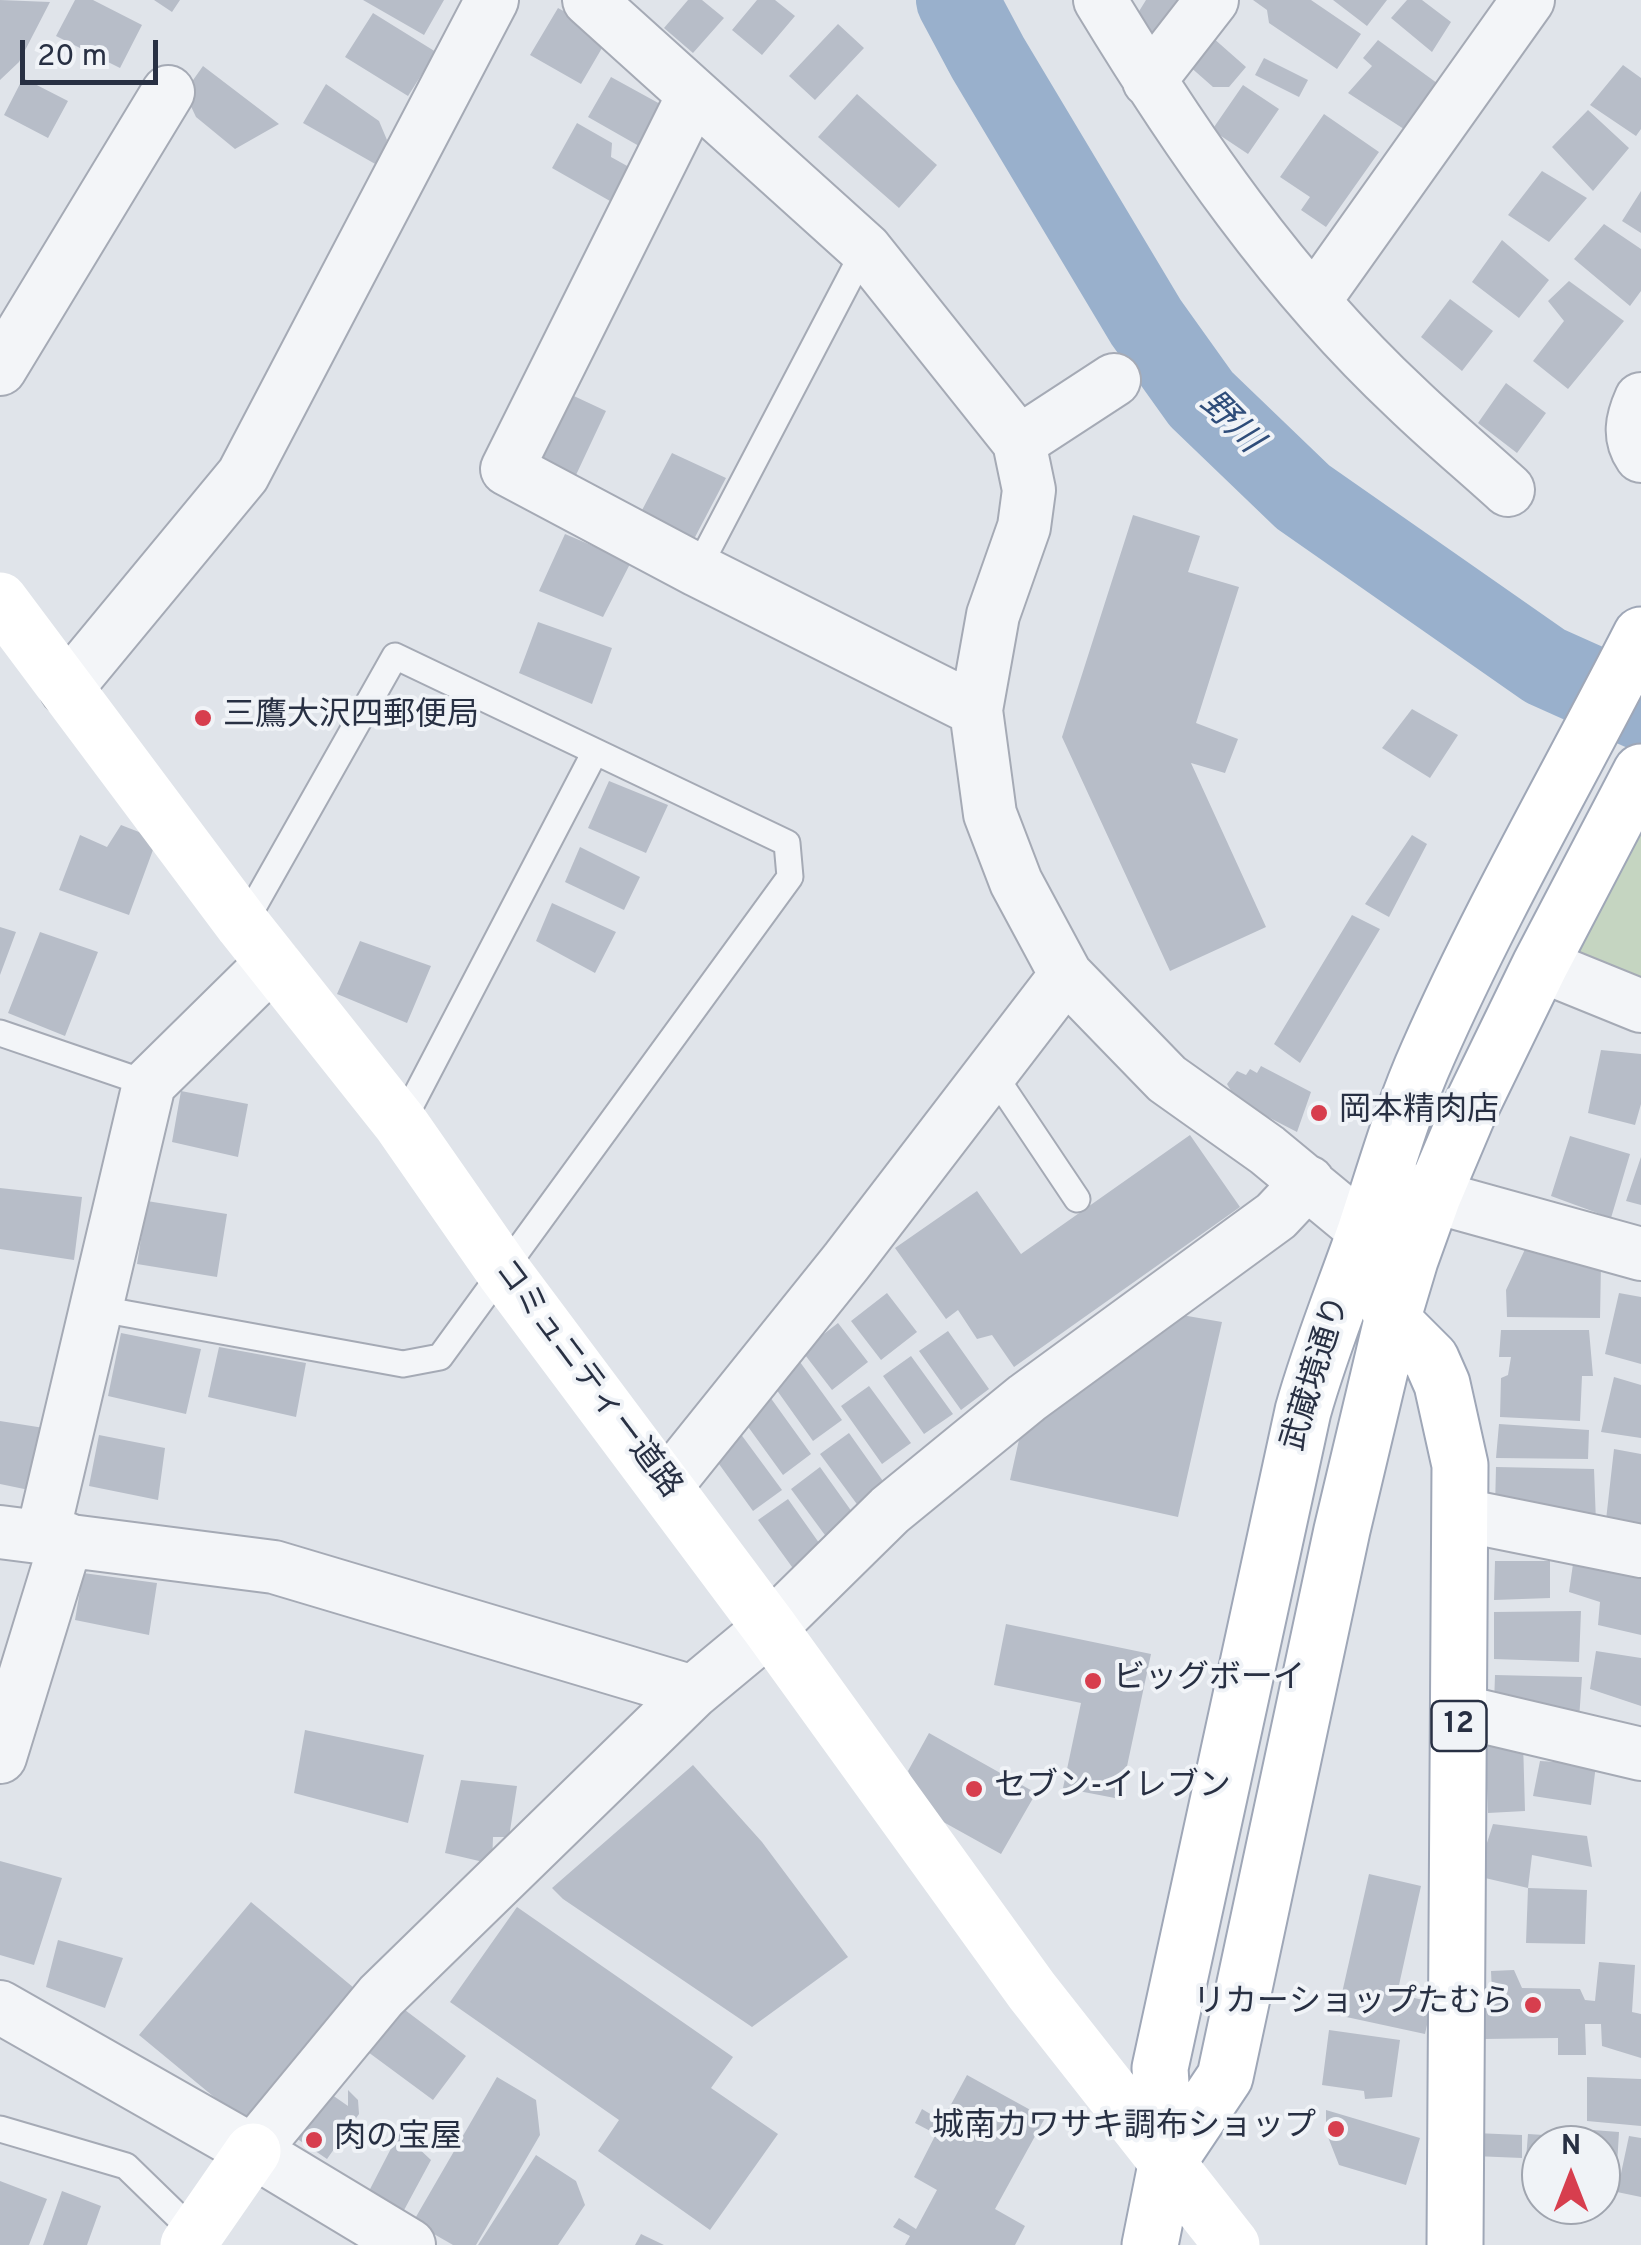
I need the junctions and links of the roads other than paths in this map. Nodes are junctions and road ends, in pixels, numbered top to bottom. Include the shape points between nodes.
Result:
1 (492, 0) edge
2 (588, 0) edge
3 (1100, 0) edge
4 (1212, 0) edge
5 (1528, 0) edge
6 (1149, 81) junction
7 (168, 92) dead end
8 (693, 96) junction
9 (866, 250) junction
10 (1314, 301) junction
11 (0, 368) edge
12 (1114, 380) dead end
13 (1641, 399) edge
14 (1019, 442) junction
15 (1641, 456) edge
16 (1508, 490) dead end
17 (697, 570) junction
18 (0, 600) edge
19 (1641, 635) edge
20 (66, 689) junction
21 (976, 710) junction
22 (594, 752) junction
23 (1640, 774) edge
24 (257, 944) junction
25 (1540, 965) junction
26 (1066, 975) junction
27 (1641, 1006) edge
28 (0, 1033) edge
29 (992, 1072) junction
30 (149, 1084) junction
31 (401, 1124) junction
32 (1308, 1182) junction
33 (1432, 1196) junction
34 (1077, 1199) dead end
35 (1373, 1206) junction
36 (1641, 1254) edge
37 (1410, 1260) junction
38 (504, 1272) junction
39 (95, 1308) junction
40 (1392, 1320) junction
41 (666, 1486) junction
42 (1462, 1515) junction
43 (36, 1536) edge
44 (1641, 1551) edge
45 (770, 1628) junction
46 (693, 1692) junction
47 (1459, 1712) junction
48 (1641, 1754) edge
49 (0, 1757) edge
50 (0, 2007) edge
51 (0, 2130) edge
52 (253, 2151) junction
53 (1166, 2165) junction
54 (192, 2239) edge
55 (409, 2245) edge
56 (1150, 2245) edge
57 (1232, 2245) edge
58 (1455, 2245) edge

1 - 20 street via 243,475
2 - 8 street
3 - 6 street
4 - 6 street
5 - 10 street
6 - 10 street
7 - 11 street
8 - 9 street
8 - 17 street via 507,469
9 - 14 street
9 - 17 lane
10 - 16 street via 1404,396
12 - 14 street
13 - 15 street via 1632,434
14 - 21 street via 1029,490 1024,527 993,615
17 - 21 street
18 - 20 main road, コミュニティー道路
19 - 35 main road, 武蔵境通り / 12 via 1428,1052
20 - 24 main road, コミュニティー道路
21 - 26 street via 990,814 1016,882
22 - 24 lane via 396,656
22 - 31 lane
22 - 38 lane via 787,843 790,877
23 - 25 main road, 武蔵境通り / 12
24 - 30 street
24 - 31 main road, コミュニティー道路
25 - 27 street
25 - 33 main road, 武蔵境通り / 12
26 - 29 street
26 - 32 street via 1167,1078
28 - 30 lane
29 - 34 lane
29 - 41 street
30 - 39 street
31 - 38 main road, コミュニティー道路
32 - 35 street
32 - 45 street via 1276,1216 1028,1398 890,1510
33 - 35 street
33 - 36 street
33 - 37 main road, 武蔵境通り / 12
35 - 37 street
35 - 40 main road, 12
35 - 53 main road, 武蔵境通り / 12 via 1303,1410 1182,1959 1160,2068
37 - 40 main road, 武蔵境通り / 12
38 - 39 lane via 440,1358 403,1364
38 - 41 main road, コミュニティー道路
39 - 43 street
40 - 42 main road, 12 via 1431,1359 1442,1384 1460,1465
40 - 53 main road, 武蔵境通り / 12 via 1225,2078
41 - 45 main road, コミュニティー道路
42 - 44 street
42 - 47 main road, 12
43 - 46 street via 274,1568
43 - 49 street
45 - 46 street
45 - 53 main road, コミュニティー道路
46 - 52 street via 381,1996
47 - 48 street
47 - 58 main road, 12
50 - 52 street
51 - 54 lane via 126,2166
52 - 54 main road
52 - 55 street
53 - 56 main road, 武蔵境通り / 12
53 - 57 main road, コミュニティー道路

